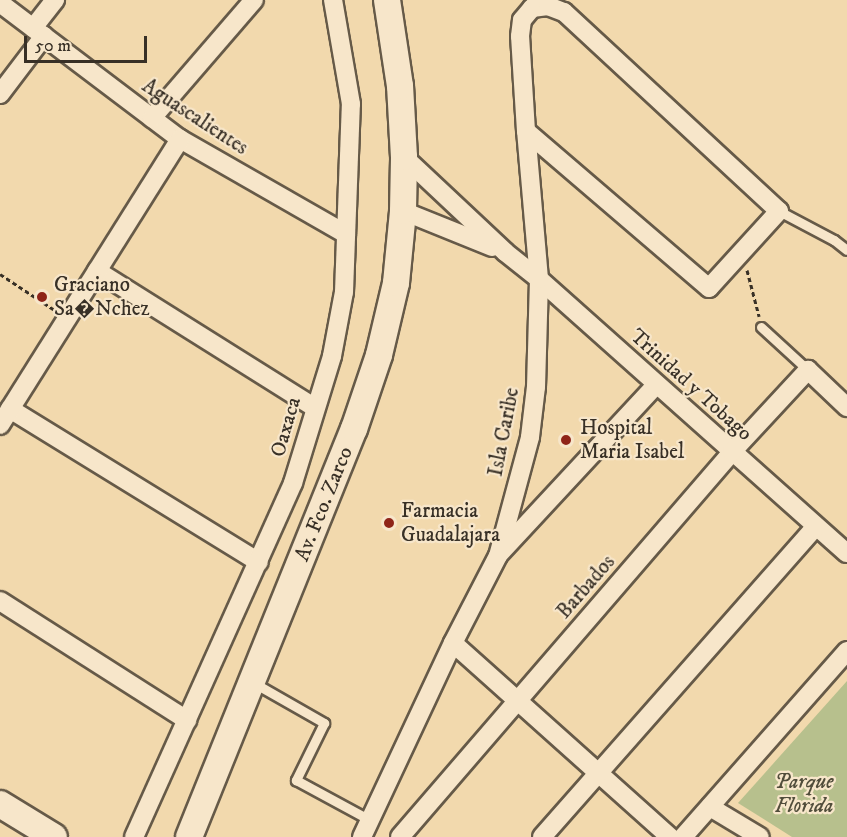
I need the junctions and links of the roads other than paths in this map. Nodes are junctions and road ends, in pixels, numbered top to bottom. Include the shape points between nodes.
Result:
1 (55, 0) edge
2 (254, 0) edge
3 (333, 0) edge
4 (387, 0) edge
5 (0, 3) edge
6 (38, 32) junction
7 (0, 94) edge
8 (152, 118) junction
9 (526, 131) junction
10 (180, 139) junction
11 (404, 157) junction
12 (403, 211) junction
13 (780, 211) junction
14 (346, 234) junction
15 (847, 250) edge
16 (505, 252) junction
17 (97, 271) junction
18 (539, 279) junction
19 (761, 327) road end
20 (808, 370) junction
21 (656, 385) junction
22 (847, 407) edge
23 (315, 408) junction
24 (10, 409) junction
25 (0, 425) edge
26 (732, 452) junction
27 (816, 526) junction
28 (847, 553) edge
29 (498, 556) junction
30 (259, 562) junction
31 (0, 601) edge
32 (453, 643) junction
33 (847, 651) edge
34 (252, 682) junction
35 (518, 701) junction
36 (187, 720) junction
37 (598, 773) junction
38 (0, 804) edge
39 (710, 807) junction
40 (370, 820) junction
41 (54, 837) edge
42 (134, 837) edge
43 (189, 837) edge
44 (362, 837) edge
45 (400, 837) edge
46 (542, 837) edge
47 (670, 837) edge
48 (683, 837) edge
49 (760, 837) edge

1 - 6 street
2 - 8 street
3 - 14 street, Oaxaca via 351,104
4 - 11 main road, Av. Fco. Zarco via 400,86
5 - 6 street, Aguascalientes
6 - 7 street
6 - 8 street, Aguascalientes
8 - 10 street, Aguascalientes
9 - 13 street via 709,288
9 - 13 street, Isla Caribe via 522,20 532,8 548,6 564,12
9 - 18 street, Isla Caribe
10 - 14 street, Aguascalientes
10 - 17 street
11 - 12 main road, Av. Fco. Zarco
11 - 16 street, Trinidad y Tobago
12 - 16 street, Trinidad y Tobago
12 - 34 main road, Av. Fco. Zarco via 396,283 379,355 354,429
13 - 15 lane
14 - 23 street, Oaxaca via 344,292 332,356
16 - 18 street, Trinidad y Tobago
17 - 23 street
17 - 24 street
18 - 21 street, Trinidad y Tobago
18 - 29 street, Isla Caribe via 536,387 530,437
19 - 20 lane
20 - 22 street
20 - 26 street, Barbados
21 - 26 street, Trinidad y Tobago
21 - 29 street
23 - 30 street, Oaxaca via 293,483
24 - 25 street
24 - 30 street
26 - 27 street, Trinidad y Tobago
26 - 35 street, Barbados
27 - 28 street, Trinidad y Tobago
27 - 37 street
29 - 32 street, Isla Caribe
30 - 36 street, Oaxaca
31 - 36 street
32 - 35 street
32 - 40 street, Isla Caribe
33 - 39 street
34 - 40 lane via 324,723 296,780
34 - 43 main road, Av. Fco. Zarco
35 - 37 street
35 - 45 street, Barbados
36 - 42 street, Oaxaca
37 - 46 street
37 - 47 street
38 - 41 main road
39 - 48 street
39 - 49 street
40 - 44 street, Isla Caribe

